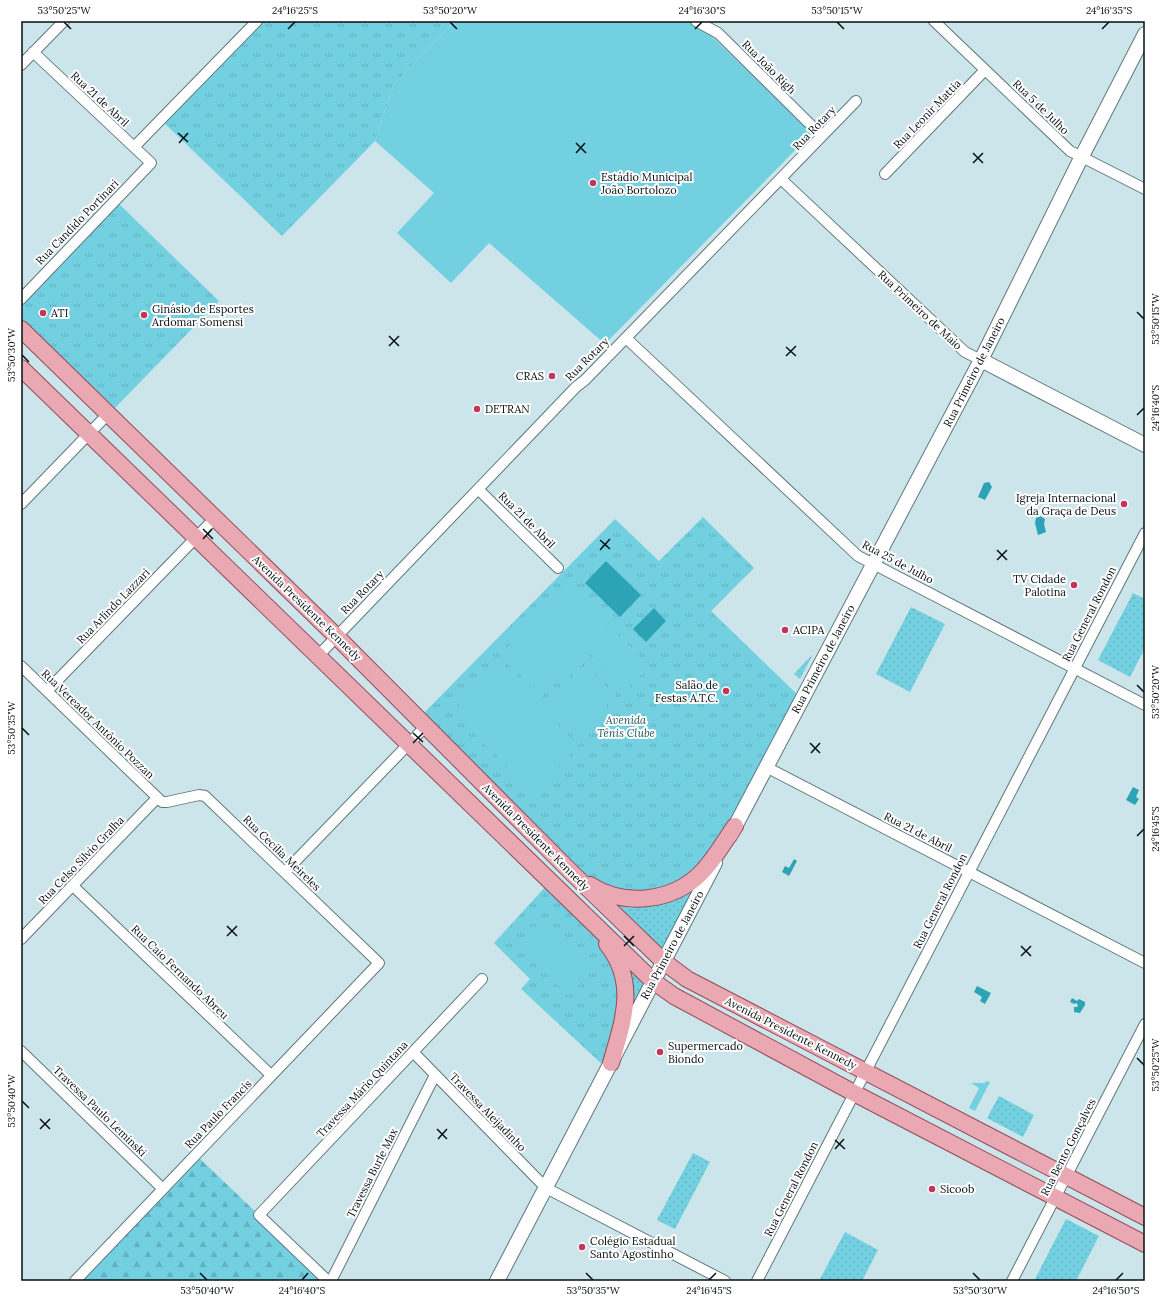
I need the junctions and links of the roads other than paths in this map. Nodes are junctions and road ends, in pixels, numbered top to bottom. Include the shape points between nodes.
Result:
1 (64, 21) edge
2 (257, 21) edge
3 (696, 21) edge
4 (934, 21) edge
5 (1145, 34) edge
6 (33, 52) junction
7 (21, 65) edge
8 (985, 70) junction
9 (856, 101) dead end
10 (822, 136) junction
11 (134, 147) junction
12 (1081, 158) junction
13 (151, 163) joint
14 (885, 174) dead end
15 (781, 179) junction
16 (1145, 190) edge
17 (21, 299) edge
18 (21, 329) edge
19 (626, 338) junction
20 (981, 360) junction
21 (21, 368) edge
22 (108, 414) junction
23 (89, 434) junction
24 (1145, 445) edge
25 (479, 490) junction
26 (21, 504) edge
27 (215, 518) junction
28 (1145, 532) edge
29 (196, 537) junction
30 (874, 564) junction
31 (558, 568) dead end
32 (336, 636) junction
33 (318, 656) junction
34 (21, 666) edge
35 (1075, 668) junction
36 (47, 691) junction
37 (1145, 705) edge
38 (426, 726) junction
39 (409, 744) junction
40 (766, 766) junction
41 (157, 798) junction
42 (735, 826) junction
43 (285, 872) junction
44 (969, 872) junction
45 (572, 873) junction
46 (73, 886) junction
47 (567, 898) junction
48 (21, 939) edge
49 (664, 961) junction
50 (1145, 962) edge
51 (379, 963) joint
52 (482, 979) dead end
53 (653, 981) junction
54 (1145, 1024) edge
55 (21, 1051) edge
56 (413, 1052) junction
57 (611, 1063) junction
58 (865, 1071) junction
59 (435, 1075) junction
60 (271, 1076) junction
61 (854, 1093) junction
62 (1066, 1176) junction
63 (163, 1188) junction
64 (546, 1188) junction
65 (1055, 1197) junction
66 (1145, 1216) edge
67 (1145, 1244) edge
68 (75, 1281) edge
69 (328, 1281) edge
70 (331, 1281) edge
71 (497, 1281) edge
72 (725, 1281) edge
73 (757, 1281) edge
74 (1012, 1281) edge

1 - 6 street
2 - 11 street
3 - 10 street, Rua João Righ via 718,33
4 - 8 street, Rua 5 de Julho
5 - 12 street, Rua Primeiro de Janeiro
6 - 7 street
6 - 11 street, Rua 21 de Abril
8 - 12 street, Rua 5 de Julho via 1070,151
8 - 14 street, Rua Leonir Mattia
9 - 10 street, Rua Rotary
10 - 15 street, Rua Rotary
11 - 13 street, Rua 21 de Abril
12 - 16 street, Rua 5 de Julho
12 - 20 street, Rua Primeiro de Janeiro
13 - 17 street, Rua Candido Portinari
15 - 19 street, Rua Rotary
15 - 20 street, Rua Primeiro de Maio via 965,352
18 - 22 main road, Avenida Presidente Kennedy
19 - 25 street, Rua Rotary
19 - 30 street, Rua 25 de Julho via 858,556
20 - 24 street, Rua Primeiro de Maio
20 - 30 street, Rua Primeiro de Janeiro
21 - 23 main road, Avenida Presidente Kennedy
22 - 23 street
22 - 27 main road, Avenida Presidente Kennedy
23 - 26 street
23 - 29 main road, Avenida Presidente Kennedy
25 - 31 street, Rua 21 de Abril
25 - 32 street, Rua Rotary
27 - 29 street, Rua Arlindo Lazzari
27 - 32 main road, Avenida Presidente Kennedy
28 - 35 street, Rua General Rondon
29 - 33 main road, Avenida Presidente Kennedy
29 - 36 street, Rua Arlindo Lazzari
30 - 35 street, Rua 25 de Julho
30 - 40 street, Rua Primeiro de Janeiro
32 - 33 street, Rua Rotary
32 - 38 main road, Avenida Presidente Kennedy
33 - 39 main road, Avenida Presidente Kennedy
34 - 36 street, Rua Vereador Antônio Pozzan
35 - 37 street, Rua 25 de Julho
35 - 44 street, Rua General Rondon
36 - 41 street, Rua Vereador Antônio Pozzan
38 - 39 street
38 - 45 main road, Avenida Presidente Kennedy
39 - 43 street
39 - 47 main road, Avenida Presidente Kennedy
40 - 42 street, Rua Primeiro de Janeiro
40 - 44 street, Rua 21 de Abril
41 - 43 street, Rua Cecília Meireles via 164,802 199,794 205,796
41 - 46 street, Rua Celso Sílvio Gralha
42 - 45 main road via 701,874 665,895 642,900 618,897 596,888
42 - 49 street, Rua Primeiro de Janeiro
43 - 51 street, Rua Cecília Meireles
44 - 50 street, Rua 21 de Abril
44 - 58 street, Rua General Rondon
45 - 49 main road, Avenida Presidente Kennedy
46 - 48 street, Rua Celso Sílvio Gralha
46 - 60 street, Rua Caio Fernando Abreu
47 - 53 main road, Avenida Presidente Kennedy
47 - 57 main road via 610,948 626,985 626,1000
49 - 53 street, Rua Primeiro de Janeiro
49 - 58 main road, Avenida Presidente Kennedy via 687,979
51 - 60 street, Rua Paulo Francis
52 - 56 street, Travessa Mário Quintana
53 - 57 street, Rua Primeiro de Janeiro
53 - 61 main road, Avenida Presidente Kennedy via 674,996
54 - 62 street, Rua Bento Gonçalves
55 - 63 street, Travessa Paulo Leminski
56 - 59 street, Travessa Aleijadinho
56 - 69 street, Travessa Mário Quintana via 259,1215
57 - 64 street, Rua Primeiro de Janeiro
58 - 61 street, Rua General Rondon
58 - 62 main road, Avenida Presidente Kennedy
59 - 64 street, Travessa Aleijadinho
59 - 70 street, Travessa Burle Max
60 - 63 street, Rua Paulo Francis
61 - 65 main road, Avenida Presidente Kennedy
61 - 73 street, Rua General Rondon
62 - 65 street, Rua Bento Gonçalves
62 - 66 main road, Avenida Presidente Kennedy
63 - 68 street, Rua Paulo Francis
64 - 71 street, Rua Primeiro de Janeiro
64 - 72 street
65 - 67 main road, Avenida Presidente Kennedy
65 - 74 street, Rua Bento Gonçalves

